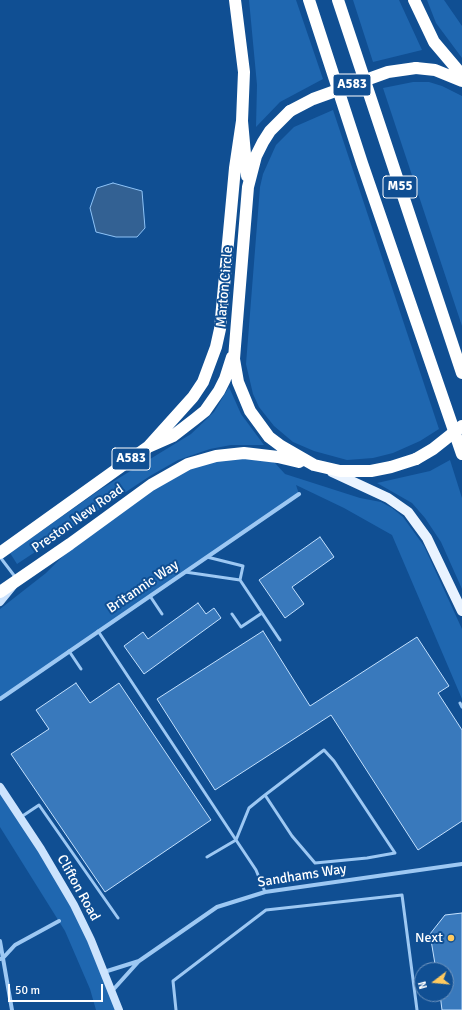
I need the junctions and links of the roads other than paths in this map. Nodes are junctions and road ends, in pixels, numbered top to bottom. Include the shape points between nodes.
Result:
1 (235, 0) edge
2 (309, 0) edge
3 (338, 0) edge
4 (414, 0) edge
5 (462, 75) edge
6 (462, 81) edge
7 (242, 121) junction
8 (248, 187) junction
9 (234, 346) junction
10 (462, 373) edge
11 (462, 426) edge
12 (148, 447) junction
13 (462, 454) edge
14 (319, 467) junction
15 (299, 494) dead end
16 (0, 553) edge
17 (0, 557) edge
18 (207, 557) junction
19 (185, 572) junction
20 (17, 579) junction
21 (240, 580) junction
22 (0, 592) edge
23 (150, 596) junction
24 (0, 602) edge
25 (462, 611) edge
26 (262, 613) junction
27 (162, 614) dead end
28 (232, 614) dead end
29 (98, 630) junction
30 (280, 640) dead end
31 (69, 651) junction
32 (80, 669) dead end
33 (0, 698) edge
34 (460, 703) dead end
35 (462, 707) edge
36 (0, 786) edge
37 (266, 795) junction
38 (20, 817) junction
39 (236, 840) junction
40 (207, 857) dead end
41 (462, 864) edge
42 (265, 892) junction
43 (118, 918) dead end
44 (59, 921) dead end
45 (0, 941) edge
46 (2, 959) edge
47 (139, 961) junction
48 (104, 972) junction
49 (111, 991) junction
50 (12, 1010) edge
51 (118, 1010) edge
52 (176, 1010) edge
53 (417, 1010) edge

1 - 7 highway via 244,72
2 - 13 highway, M55
3 - 10 highway, M55
4 - 5 highway via 434,42
6 - 8 highway, Marton Circle / A583, bridge via 435,70 416,68 388,72 313,99 290,111 263,142 256,156
7 - 8 highway
7 - 12 highway via 216,347 203,382 193,397
8 - 9 highway, Marton Circle / A583
9 - 12 highway, Preston New Road / A583 via 225,379 204,411 173,436
9 - 14 highway, Marton Circle / A583 via 238,382 259,425 281,446
11 - 14 highway, Marton Circle / A583, bridge via 416,459 391,467 371,471 340,471
12 - 16 highway, Preston New Road / A583
14 - 20 highway, Preston New Road / A583 via 278,457 244,454 216,456 188,464 151,486
14 - 25 main road via 388,498 408,512 427,538
15 - 18 street, Britannic Way
17 - 20 lane
18 - 19 street, Britannic Way
18 - 21 lane via 243,566
19 - 21 lane
19 - 23 street, Britannic Way
20 - 22 highway, Preston New Road / A583
20 - 24 street
21 - 26 lane
23 - 27 lane
23 - 29 street, Britannic Way
26 - 28 lane via 241,627
26 - 30 lane
29 - 31 street, Britannic Way
29 - 39 lane
31 - 32 lane
31 - 33 street, Britannic Way
34 - 35 lane
36 - 38 street, Clifton Road
37 - 37 lane via 292,836 315,863 395,853 324,750
37 - 39 lane via 249,808
38 - 43 lane via 39,805
38 - 48 street, Clifton Road via 74,905
39 - 40 lane
39 - 42 lane via 256,870
41 - 42 street, Sandhams Way
42 - 47 street, Sandhams Way via 217,908
44 - 46 street via 15,945
45 - 46 street
46 - 50 street
47 - 48 street, Sandhams Way
47 - 49 street, Sandhams Way
48 - 49 street, Clifton Road
49 - 51 street, Clifton Road
52 - 53 lane via 173,981 266,910 402,896

